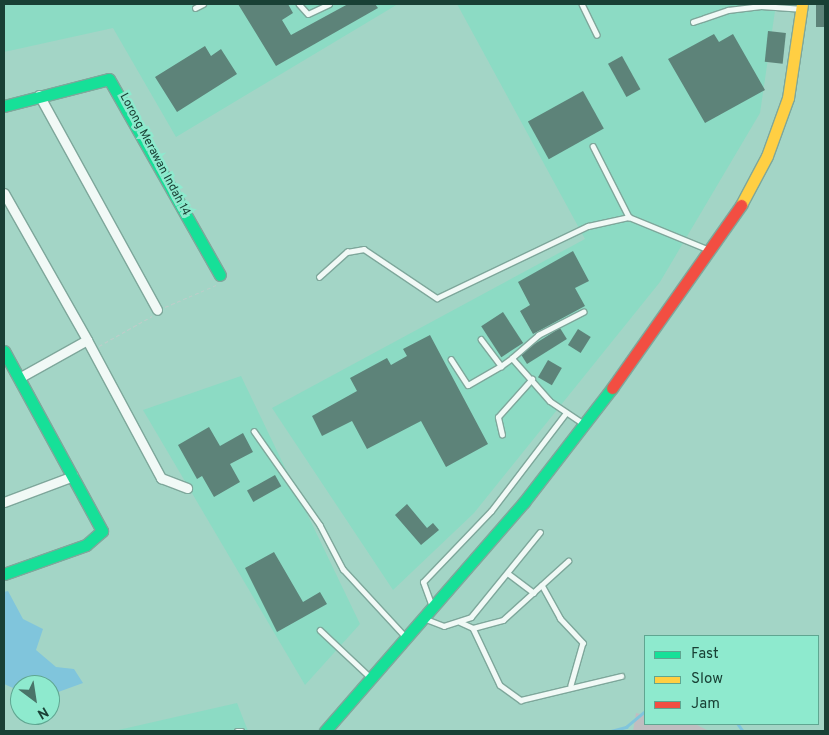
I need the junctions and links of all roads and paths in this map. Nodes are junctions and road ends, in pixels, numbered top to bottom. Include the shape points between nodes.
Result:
1 (203, 4) edge
2 (299, 4) edge
3 (329, 4) edge
4 (582, 4) edge
5 (802, 6) edge
6 (195, 8) dead end
7 (694, 22) dead end
8 (597, 35) dead end
9 (39, 95) junction
10 (4, 106) edge
11 (593, 146) dead end
12 (4, 193) edge
13 (629, 217) junction
14 (710, 251) junction
15 (220, 275) joint
16 (319, 277) dead end
17 (157, 310) junction
18 (583, 312) dead end
19 (481, 339) dead end
20 (87, 340) junction
21 (4, 351) edge
22 (92, 351) junction
23 (512, 358) junction
24 (451, 359) dead end
25 (501, 366) junction
26 (20, 378) junction
27 (532, 379) junction
28 (566, 413) junction
29 (585, 423) junction
30 (254, 431) dead end
31 (502, 435) dead end
32 (73, 476) junction
33 (187, 488) dead end
34 (4, 502) edge
35 (540, 532) dead end
36 (568, 561) dead end
37 (4, 574) edge
38 (509, 574) junction
39 (542, 585) junction
40 (534, 593) junction
41 (433, 607) junction
42 (425, 618) junction
43 (460, 622) junction
44 (473, 628) junction
45 (320, 630) dead end
46 (407, 637) junction
47 (621, 676) dead end
48 (371, 678) junction
49 (571, 685) junction
50 (237, 731) edge
51 (242, 731) edge
52 (325, 731) edge

1 - 6 lane
2 - 3 lane via 308,14
4 - 8 lane
5 - 7 lane via 736,9
5 - 14 main road via 788,98 768,156
9 - 10 main road, Lorong Merawan Indah 14
9 - 15 main road, Lorong Merawan Indah 14 via 105,78 114,83
9 - 17 street
11 - 13 lane
12 - 20 street
13 - 14 lane
13 - 16 lane via 588,226 437,298 364,249 348,252
14 - 29 main road
15 - 17 path via 207,291
17 - 22 path via 148,320
18 - 23 lane via 538,335
19 - 25 lane
20 - 22 street
20 - 26 street
21 - 26 main road
22 - 33 street via 161,478
23 - 25 lane
23 - 27 lane
24 - 25 lane via 468,386
26 - 32 main road
27 - 28 lane
27 - 31 lane via 498,417
28 - 29 lane
28 - 41 lane via 491,511 422,582
29 - 41 main road
30 - 46 lane via 320,525 343,568
32 - 34 street
32 - 37 main road via 100,524 100,538
35 - 38 lane
36 - 39 lane
38 - 40 lane
38 - 43 lane via 486,604
39 - 40 lane
39 - 49 lane via 560,618 583,643
40 - 44 lane via 503,620
41 - 42 main road
42 - 43 lane via 435,625
42 - 46 main road
43 - 44 lane
44 - 49 lane via 509,695 522,700
45 - 48 lane
46 - 48 main road
47 - 49 lane
48 - 52 main road
50 - 51 lane

